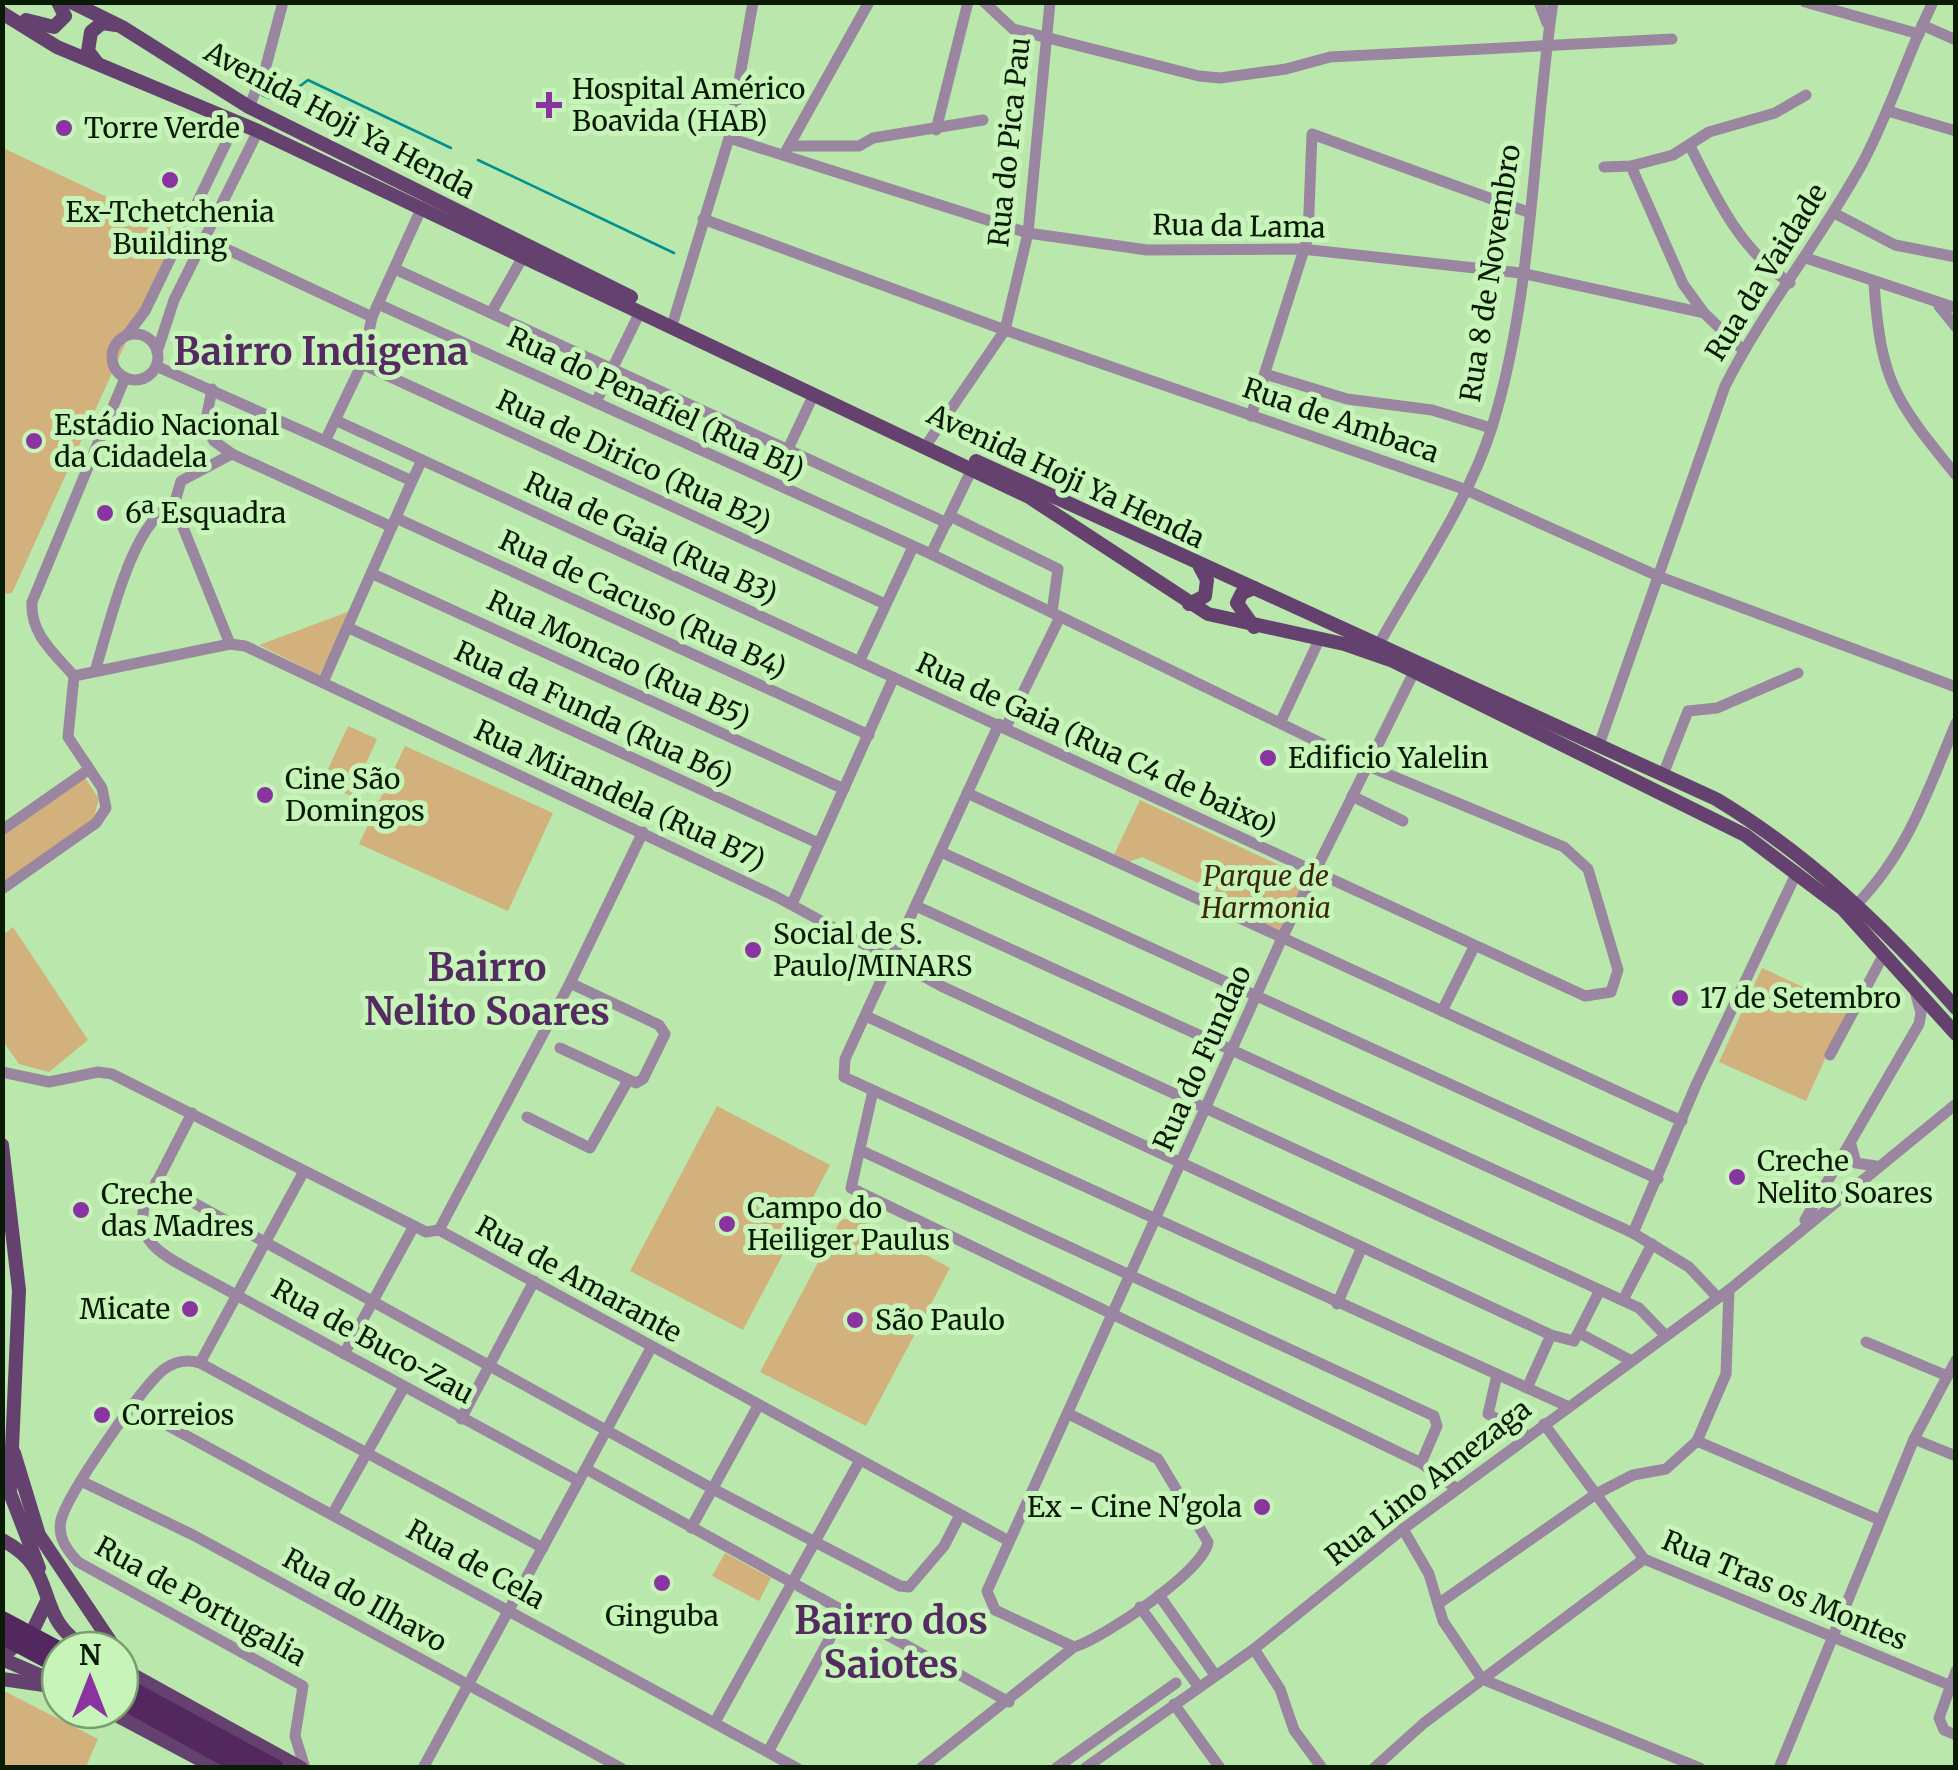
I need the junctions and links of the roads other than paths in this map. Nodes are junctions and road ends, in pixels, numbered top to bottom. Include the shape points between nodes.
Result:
1 (58, 2) edge
2 (71, 2) edge
3 (283, 2) edge
4 (753, 2) edge
5 (869, 2) edge
6 (968, 2) edge
7 (984, 2) edge
8 (1050, 2) edge
9 (1539, 2) edge
10 (1553, 2) edge
11 (1805, 2) edge
12 (1933, 2) edge
13 (2, 11) edge
14 (122, 27) junction
15 (1549, 27) junction
16 (1921, 29) junction
17 (1045, 38) junction
18 (1672, 39) dead end
19 (1956, 40) edge
20 (1546, 47) junction
21 (101, 66) junction
22 (1806, 95) dead end
23 (206, 107) junction
24 (248, 107) junction
25 (1888, 110) junction
26 (983, 120) dead end
27 (936, 130) junction
28 (258, 131) junction
29 (1956, 132) edge
30 (729, 138) junction
31 (1690, 146) junction
32 (787, 150) junction
33 (1631, 166) junction
34 (1604, 167) dead end
35 (422, 207) junction
36 (1528, 212) junction
37 (1834, 213) junction
38 (703, 219) junction
39 (1028, 232) junction
40 (206, 239) junction
41 (1302, 249) junction
42 (524, 256) junction
43 (1956, 257) edge
44 (1806, 258) junction
45 (395, 269) junction
46 (1521, 273) junction
47 (1790, 282) junction
48 (1874, 284) junction
49 (378, 304) junction
50 (1939, 306) junction
51 (1956, 308) edge
52 (640, 312) junction
53 (492, 313) junction
54 (1704, 314) junction
55 (372, 317) junction
56 (674, 319) junction
57 (1956, 327) edge
58 (1004, 330) junction
59 (127, 335) junction
60 (1743, 350) junction
61 (157, 359) junction
62 (362, 364) junction
63 (612, 368) junction
64 (1265, 374) junction
65 (126, 378) junction
66 (212, 389) junction
67 (814, 394) junction
68 (596, 402) junction
69 (1251, 416) junction
70 (335, 420) junction
71 (1491, 428) junction
72 (325, 440) junction
73 (929, 441) junction
74 (788, 449) junction
75 (232, 454) junction
76 (422, 460) junction
77 (972, 469) junction
78 (1956, 475) edge
79 (412, 481) junction
80 (1464, 489) junction
81 (174, 505) junction
82 (949, 520) junction
83 (394, 522) junction
84 (912, 548) junction
85 (931, 554) junction
86 (1200, 567) junction
87 (374, 574) junction
88 (1660, 578) junction
89 (1254, 588) junction
90 (885, 604) junction
91 (1188, 604) junction
92 (1056, 615) junction
93 (1254, 627) junction
94 (349, 628) junction
95 (1320, 638) junction
96 (230, 644) junction
97 (1380, 644) junction
98 (860, 660) junction
99 (94, 671) junction
100 (1414, 672) junction
101 (1798, 674) dead end
102 (74, 676) junction
103 (894, 679) junction
104 (323, 682) junction
105 (1956, 687) edge
106 (1280, 722) junction
107 (1956, 722) edge
108 (1002, 726) junction
109 (869, 735) junction
110 (1598, 745) junction
111 (1368, 766) junction
112 (88, 770) junction
113 (1664, 772) junction
114 (844, 789) junction
115 (967, 794) junction
116 (1352, 796) junction
117 (1403, 821) dead end
118 (2, 830) edge
119 (643, 832) junction
120 (818, 843) junction
121 (941, 852) junction
122 (1314, 872) junction
123 (1797, 872) junction
124 (2, 888) edge
125 (792, 904) junction
126 (1857, 904) junction
127 (916, 906) junction
128 (1282, 936) junction
129 (1474, 947) junction
130 (1884, 954) junction
131 (892, 960) junction
132 (570, 982) junction
133 (1915, 991) junction
134 (1257, 996) junction
135 (1584, 996) joint
136 (1956, 1008) edge
137 (1442, 1011) junction
138 (866, 1016) junction
139 (1956, 1034) edge
140 (560, 1048) dead end
141 (1234, 1051) junction
142 (1830, 1055) dead end
143 (2, 1072) edge
144 (628, 1082) junction
145 (873, 1091) junction
146 (1956, 1104) edge
147 (1208, 1109) junction
148 (192, 1114) junction
149 (527, 1117) dead end
150 (1682, 1120) junction
151 (2, 1145) edge
152 (1851, 1145) junction
153 (862, 1151) junction
154 (1879, 1165) junction
155 (1182, 1166) junction
156 (304, 1171) junction
157 (1658, 1179) junction
158 (156, 1182) junction
159 (1156, 1220) junction
160 (414, 1226) junction
161 (439, 1230) junction
162 (1798, 1230) junction
163 (1633, 1233) junction
164 (265, 1244) junction
165 (1652, 1244) junction
166 (1362, 1247) junction
167 (1132, 1276) junction
168 (534, 1281) junction
169 (1723, 1294) junction
170 (1598, 1295) junction
171 (238, 1296) junction
172 (1622, 1300) junction
173 (373, 1304) junction
174 (1337, 1304) junction
175 (1114, 1316) junction
176 (1666, 1335) junction
177 (1551, 1336) junction
178 (1577, 1338) junction
179 (1866, 1342) dead end
180 (651, 1348) junction
181 (344, 1354) junction
182 (1630, 1360) junction
183 (1956, 1360) edge
184 (200, 1363) junction
185 (488, 1365) junction
186 (1497, 1375) junction
187 (1945, 1375) junction
188 (404, 1387) junction
189 (1527, 1388) junction
190 (130, 1405) junction
191 (758, 1406) junction
192 (1566, 1406) junction
193 (1070, 1414) junction
194 (11, 1417) junction
195 (461, 1419) junction
196 (1544, 1424) junction
197 (606, 1430) junction
198 (1528, 1436) junction
199 (1914, 1439) junction
200 (1697, 1441) junction
201 (366, 1452) junction
202 (1956, 1456) edge
203 (859, 1462) junction
204 (1421, 1463) junction
205 (586, 1469) junction
206 (579, 1481) junction
207 (84, 1482) junction
208 (712, 1489) junction
209 (1457, 1489) junction
210 (1596, 1494) junction
211 (334, 1513) junction
212 (960, 1515) junction
213 (1880, 1520) junction
214 (691, 1528) junction
215 (1403, 1529) junction
216 (4, 1541) edge
217 (1010, 1541) junction
218 (815, 1544) junction
219 (543, 1548) junction
220 (1644, 1559) junction
221 (39, 1568) junction
222 (793, 1583) junction
223 (1159, 1595) junction
224 (47, 1597) junction
225 (1438, 1604) junction
226 (1140, 1607) junction
227 (509, 1611) junction
228 (843, 1614) junction
229 (2, 1620) edge
230 (60, 1630) edge
231 (103, 1630) edge
232 (2, 1635) edge
233 (40, 1640) edge
234 (1830, 1640) junction
235 (1074, 1647) junction
236 (1254, 1649) junction
237 (40, 1655) edge
238 (2, 1658) edge
239 (1956, 1670) edge
240 (1215, 1675) junction
241 (40, 1676) edge
242 (2, 1679) edge
243 (140, 1679) edge
244 (1482, 1679) junction
245 (1176, 1682) dead end
246 (40, 1684) edge
247 (468, 1685) junction
248 (140, 1686) edge
249 (1198, 1686) junction
250 (1950, 1686) junction
251 (140, 1695) edge
252 (1009, 1702) junction
253 (140, 1703) edge
254 (1174, 1704) junction
255 (164, 1708) junction
256 (715, 1722) junction
257 (140, 1727) edge
258 (1950, 1733) edge
259 (768, 1752) junction
260 (423, 1767) edge
261 (216, 1768) edge
262 (245, 1768) edge
263 (274, 1768) edge
264 (303, 1768) edge
265 (620, 1768) edge
266 (797, 1768) edge
267 (921, 1768) edge
268 (1056, 1768) edge
269 (1084, 1768) edge
270 (1220, 1768) edge
271 (1322, 1768) edge
272 (1374, 1768) edge
273 (1700, 1768) edge
274 (1779, 1768) edge

1 - 13 main road via 64,16 48,28
2 - 14 main road, Avenida Hoji Ya Henda
3 - 24 street
4 - 30 street
5 - 32 street
6 - 27 street
7 - 17 street via 1006,25
8 - 17 street, Rua do Pica Pau
9 - 15 street
10 - 15 street, Rua 8 de Novembro
11 - 16 street
12 - 16 street, Rua da Vaidade
13 - 21 main road, Avenida Hoji Ya Henda
14 - 21 main road via 102,23 91,32 88,51
14 - 24 main road, Avenida Hoji Ya Henda
15 - 20 street, Rua 8 de Novembro
16 - 19 street
16 - 25 street, Rua da Vaidade
17 - 20 street via 1220,78 1330,57
17 - 39 street, Rua do Pica Pau
18 - 20 street
20 - 36 street, Rua 8 de Novembro
21 - 23 main road, Avenida Hoji Ya Henda
22 - 31 street
23 - 28 main road, Avenida Hoji Ya Henda
23 - 59 street via 224,123 226,143
24 - 56 main road, Avenida Hoji Ya Henda
25 - 29 street
25 - 37 street, Rua da Vaidade
26 - 27 street
27 - 32 street via 859,146
28 - 35 main road, Avenida Hoji Ya Henda
28 - 40 street
30 - 32 street, Rua da Lama
30 - 38 street
31 - 33 street
31 - 47 street via 1748,246
32 - 39 street, Rua da Lama
33 - 34 street
33 - 54 street via 1683,284
35 - 42 main road, Avenida Hoji Ya Henda
35 - 45 street
36 - 41 street via 1312,134 1309,232
36 - 46 street, Rua 8 de Novembro
37 - 43 street via 1896,244
37 - 44 street, Rua da Vaidade
38 - 56 street
38 - 58 street, Rua de Ambaca
39 - 41 street, Rua da Lama via 1147,250
39 - 58 street, Rua do Pica Pau
40 - 55 street
40 - 61 street via 166,318
41 - 46 street, Rua da Lama
41 - 64 street
42 - 52 main road, Avenida Hoji Ya Henda
42 - 53 street
44 - 47 street, Rua da Vaidade
44 - 48 street
45 - 49 street
45 - 53 street
46 - 54 street, Rua da Lama
46 - 71 street, Rua 8 de Novembro
47 - 60 street, Rua da Vaidade
48 - 50 street
48 - 78 street via 1891,387
49 - 55 street
49 - 68 street, Rua do Penafiel (Rua B1)
50 - 51 street
50 - 57 street
52 - 63 street
52 - 67 main road, Avenida Hoji Ya Henda
53 - 63 street
54 - 60 street
55 - 62 street
56 - 73 main road, Avenida Hoji Ya Henda
58 - 69 street, Rua de Ambaca
58 - 73 street, Rua do Pica Pau
59 - 61 street via 146,337
59 - 65 street via 116,343 112,360
60 - 88 street, Rua da Vaidade
61 - 65 street via 140,380
61 - 66 street
62 - 70 street
62 - 90 street, Rua de Dirico (Rua B2)
63 - 68 street
63 - 74 street
64 - 69 street
64 - 71 street via 1336,397 1432,410
65 - 102 street via 32,602 38,633
66 - 72 street
66 - 75 street via 205,425
67 - 74 street
67 - 77 main road, Avenida Hoji Ya Henda
68 - 84 street, Rua do Penafiel (Rua B1)
69 - 80 street, Rua de Ambaca
70 - 72 street
70 - 76 street, Rua de Gaia (Rua B3)
71 - 80 street, Rua 8 de Novembro
72 - 79 street
73 - 86 main road, Avenida Hoji Ya Henda
74 - 82 street
75 - 81 street via 181,480
75 - 83 street, Rua de Cacuso (Rua B4)
76 - 79 street
76 - 98 street, Rua de Gaia (Rua B3)
77 - 82 street
77 - 91 main road, Avenida Hoji Ya Henda via 1085,530
79 - 83 street
80 - 88 street, Rua de Ambaca
80 - 97 street, Rua 8 de Novembro
81 - 96 street
81 - 99 street via 154,516 138,542
82 - 85 street
82 - 92 street via 1058,569
83 - 87 street
83 - 109 street, Rua de Cacuso (Rua B4)
84 - 85 street, Rua do Penafiel (Rua B1)
84 - 90 street
85 - 92 street, Rua do Penafiel (Rua B1)
86 - 89 main road, Avenida Hoji Ya Henda
86 - 91 main road via 1205,596
87 - 94 street
87 - 114 street, Rua Moncao (Rua B5)
88 - 105 street, Rua de Ambaca
88 - 110 street, Rua da Vaidade
89 - 93 main road via 1237,602
89 - 97 main road, Avenida Hoji Ya Henda
90 - 98 street
91 - 93 main road, Avenida Hoji Ya Henda
92 - 106 street, Rua do Penafiel (Rua B1)
92 - 108 street
93 - 95 main road, Avenida Hoji Ya Henda
94 - 104 street
94 - 120 street, Rua da Funda (Rua B6)
95 - 100 main road, Avenida Hoji Ya Henda
95 - 106 street
96 - 99 street
96 - 104 street, Rua Mirandela (Rua B7)
97 - 110 main road, Avenida Hoji Ya Henda
98 - 103 street, Rua de Gaia (Rua C4 de baixo)
99 - 102 street
100 - 111 street, Rua do Fundao
100 - 123 main road, Avenida Hoji Ya Henda via 1698,808
101 - 113 street via 1717,708 1688,711
102 - 112 street via 68,736
103 - 108 street, Rua de Gaia (Rua C4 de baixo)
103 - 109 street
104 - 119 street, Rua Mirandela (Rua B7)
106 - 111 street, Rua do Penafiel (Rua B1)
107 - 126 street via 1910,834
108 - 115 street
108 - 122 street, Rua de Gaia (Rua C4 de baixo)
109 - 114 street
110 - 113 main road, Avenida Hoji Ya Henda
111 - 116 street, Rua do Fundao
111 - 135 street, Rua do Penafiel (Rua B1) via 1582,858 1618,970 1611,992
112 - 118 street
112 - 124 street via 105,798 102,816
113 - 126 main road, Avenida Hoji Ya Henda via 1764,828
114 - 120 street
115 - 121 street
115 - 128 street
116 - 117 street
116 - 122 street, Rua do Fundao
119 - 125 street, Rua Mirandela (Rua B7)
119 - 132 street
120 - 125 street
121 - 127 street
121 - 134 street
122 - 128 street, Rua do Fundao
122 - 129 street, Rua de Gaia (Rua C4 de baixo)
123 - 130 main road, Avenida Hoji Ya Henda
123 - 150 street
125 - 131 street, Rua Mirandela (Rua B7)
126 - 136 main road, Avenida Hoji Ya Henda
127 - 131 street
127 - 141 street
128 - 134 street, Rua do Fundao
128 - 137 street
129 - 135 street, Rua de Gaia (Rua C4 de baixo)
129 - 137 street
130 - 133 main road
130 - 142 street
131 - 138 street
131 - 147 street, Rua Mirandela (Rua B7)
132 - 144 street via 664,1029 643,1079
132 - 161 street
133 - 139 main road
133 - 152 street, Rua Lino Amezaga via 1919,1024
134 - 141 street, Rua do Fundao
134 - 157 street
137 - 150 street
138 - 145 street via 842,1074
138 - 155 street
140 - 144 street
141 - 147 street, Rua do Fundao
141 - 163 street
143 - 148 street, Rua de Amarante via 49,1082 112,1074
144 - 149 street via 590,1148
145 - 153 street
145 - 159 street
146 - 154 street, Rua Lino Amezaga
147 - 155 street, Rua do Fundao
147 - 170 street, Rua Mirandela (Rua B7)
148 - 156 street, Rua de Amarante
148 - 158 street
150 - 157 street
151 - 194 main road via 18,1290
152 - 154 street via 1856,1163
152 - 162 street, Rua Lino Amezaga
153 - 167 street
153 - 175 street via 849,1186
154 - 162 street, Rua Lino Amezaga
155 - 159 street, Rua do Fundao
155 - 166 street
156 - 160 street, Rua de Amarante
156 - 164 street
157 - 163 street
158 - 164 street
158 - 171 street, Rua de Buco-Zau via 140,1222 146,1240
159 - 167 street, Rua do Fundao
159 - 174 street
160 - 161 street, Rua de Amarante
160 - 173 street
161 - 168 street, Rua de Amarante
162 - 169 street, Rua Lino Amezaga
163 - 165 street
164 - 171 street
164 - 173 street
165 - 169 street
165 - 172 street
166 - 174 street
166 - 177 street
167 - 175 street, Rua do Fundao
167 - 204 street via 1437,1420
168 - 180 street, Rua de Amarante
168 - 185 street
169 - 176 street, Rua Lino Amezaga
169 - 200 street via 1726,1374
170 - 172 street, Rua Mirandela (Rua B7)
170 - 178 street
171 - 181 street, Rua de Buco-Zau
171 - 184 street
172 - 176 street, Rua Mirandela (Rua B7)
173 - 181 street
173 - 185 street
174 - 186 street
175 - 193 street, Rua do Fundao
175 - 204 street
176 - 182 street, Rua Lino Amezaga
177 - 178 street
177 - 189 street
178 - 182 street
179 - 187 street
180 - 191 street, Rua de Amarante
180 - 197 street
181 - 188 street, Rua de Buco-Zau
182 - 192 street, Rua Lino Amezaga
183 - 187 street
184 - 190 street, Rua de Portugalia via 172,1365
184 - 201 street
185 - 195 street
185 - 197 street
186 - 189 street
186 - 198 street via 1488,1414
187 - 199 street
188 - 195 street, Rua de Buco-Zau
188 - 201 street
189 - 192 street
190 - 207 street, Rua de Portugalia
190 - 211 street, Rua de Cela
191 - 203 street, Rua de Amarante
191 - 208 street
192 - 196 street, Rua Lino Amezaga
193 - 217 street, Rua do Fundao
193 - 223 street via 1158,1460 1205,1531 1206,1554
194 - 221 main road via 10,1493
194 - 231 main road via 19,1478 39,1535
195 - 206 street, Rua de Buco-Zau
196 - 198 street, Rua Lino Amezaga
196 - 210 street, Rua Tras os Montes
197 - 205 street
197 - 208 street
198 - 209 street, Rua Lino Amezaga
199 - 202 street
199 - 213 street
200 - 210 street via 1666,1469 1627,1477
200 - 213 street
201 - 211 street
201 - 219 street
203 - 212 street, Rua de Amarante
203 - 218 street
204 - 209 street
205 - 206 street
205 - 214 street
206 - 219 street
207 - 247 street, Rua do Ilhavo
207 - 264 street, Rua de Portugalia via 61,1520 66,1549 78,1562 303,1686 295,1736
208 - 214 street
208 - 218 street
209 - 215 street, Rua Lino Amezaga
210 - 220 street, Rua Tras os Montes
210 - 225 street
211 - 227 street, Rua de Cela
212 - 217 street, Rua de Amarante
212 - 218 street via 909,1587
213 - 234 street
214 - 222 street
215 - 225 street
215 - 236 street, Rua Lino Amezaga
216 - 221 main road
217 - 235 street, Rua do Fundao via 988,1591 989,1604 1025,1628
218 - 222 street
219 - 227 street
220 - 234 street, Rua Tras os Montes
220 - 244 street
221 - 224 main road
222 - 228 street
222 - 256 street
223 - 226 street
223 - 240 street
224 - 230 main road
224 - 238 main road via 40,1620
225 - 244 street
226 - 235 street
226 - 249 street
227 - 247 street
227 - 256 street, Rua de Cela
228 - 252 street
228 - 259 street
229 - 233 highway, bridge
232 - 237 highway, bridge
234 - 250 street, Rua Tras os Montes
234 - 274 street
235 - 252 street
236 - 240 street, Rua Lino Amezaga
236 - 271 street via 1280,1688 1294,1730
238 - 241 main road
239 - 250 street
240 - 249 street, Rua Lino Amezaga
242 - 246 main road
243 - 255 main road
244 - 272 street
244 - 273 street
245 - 268 street
247 - 260 street
247 - 265 street, Rua do Ilhavo
248 - 255 main road
249 - 254 street, Rua Lino Amezaga
250 - 258 street via 1939,1712
251 - 255 highway
252 - 267 street
253 - 255 highway
254 - 269 street, Rua Lino Amezaga
254 - 270 street
255 - 262 highway
255 - 263 highway
255 - 264 main road
256 - 259 street, Rua de Cela
257 - 261 main road
259 - 266 street, Rua de Cela

